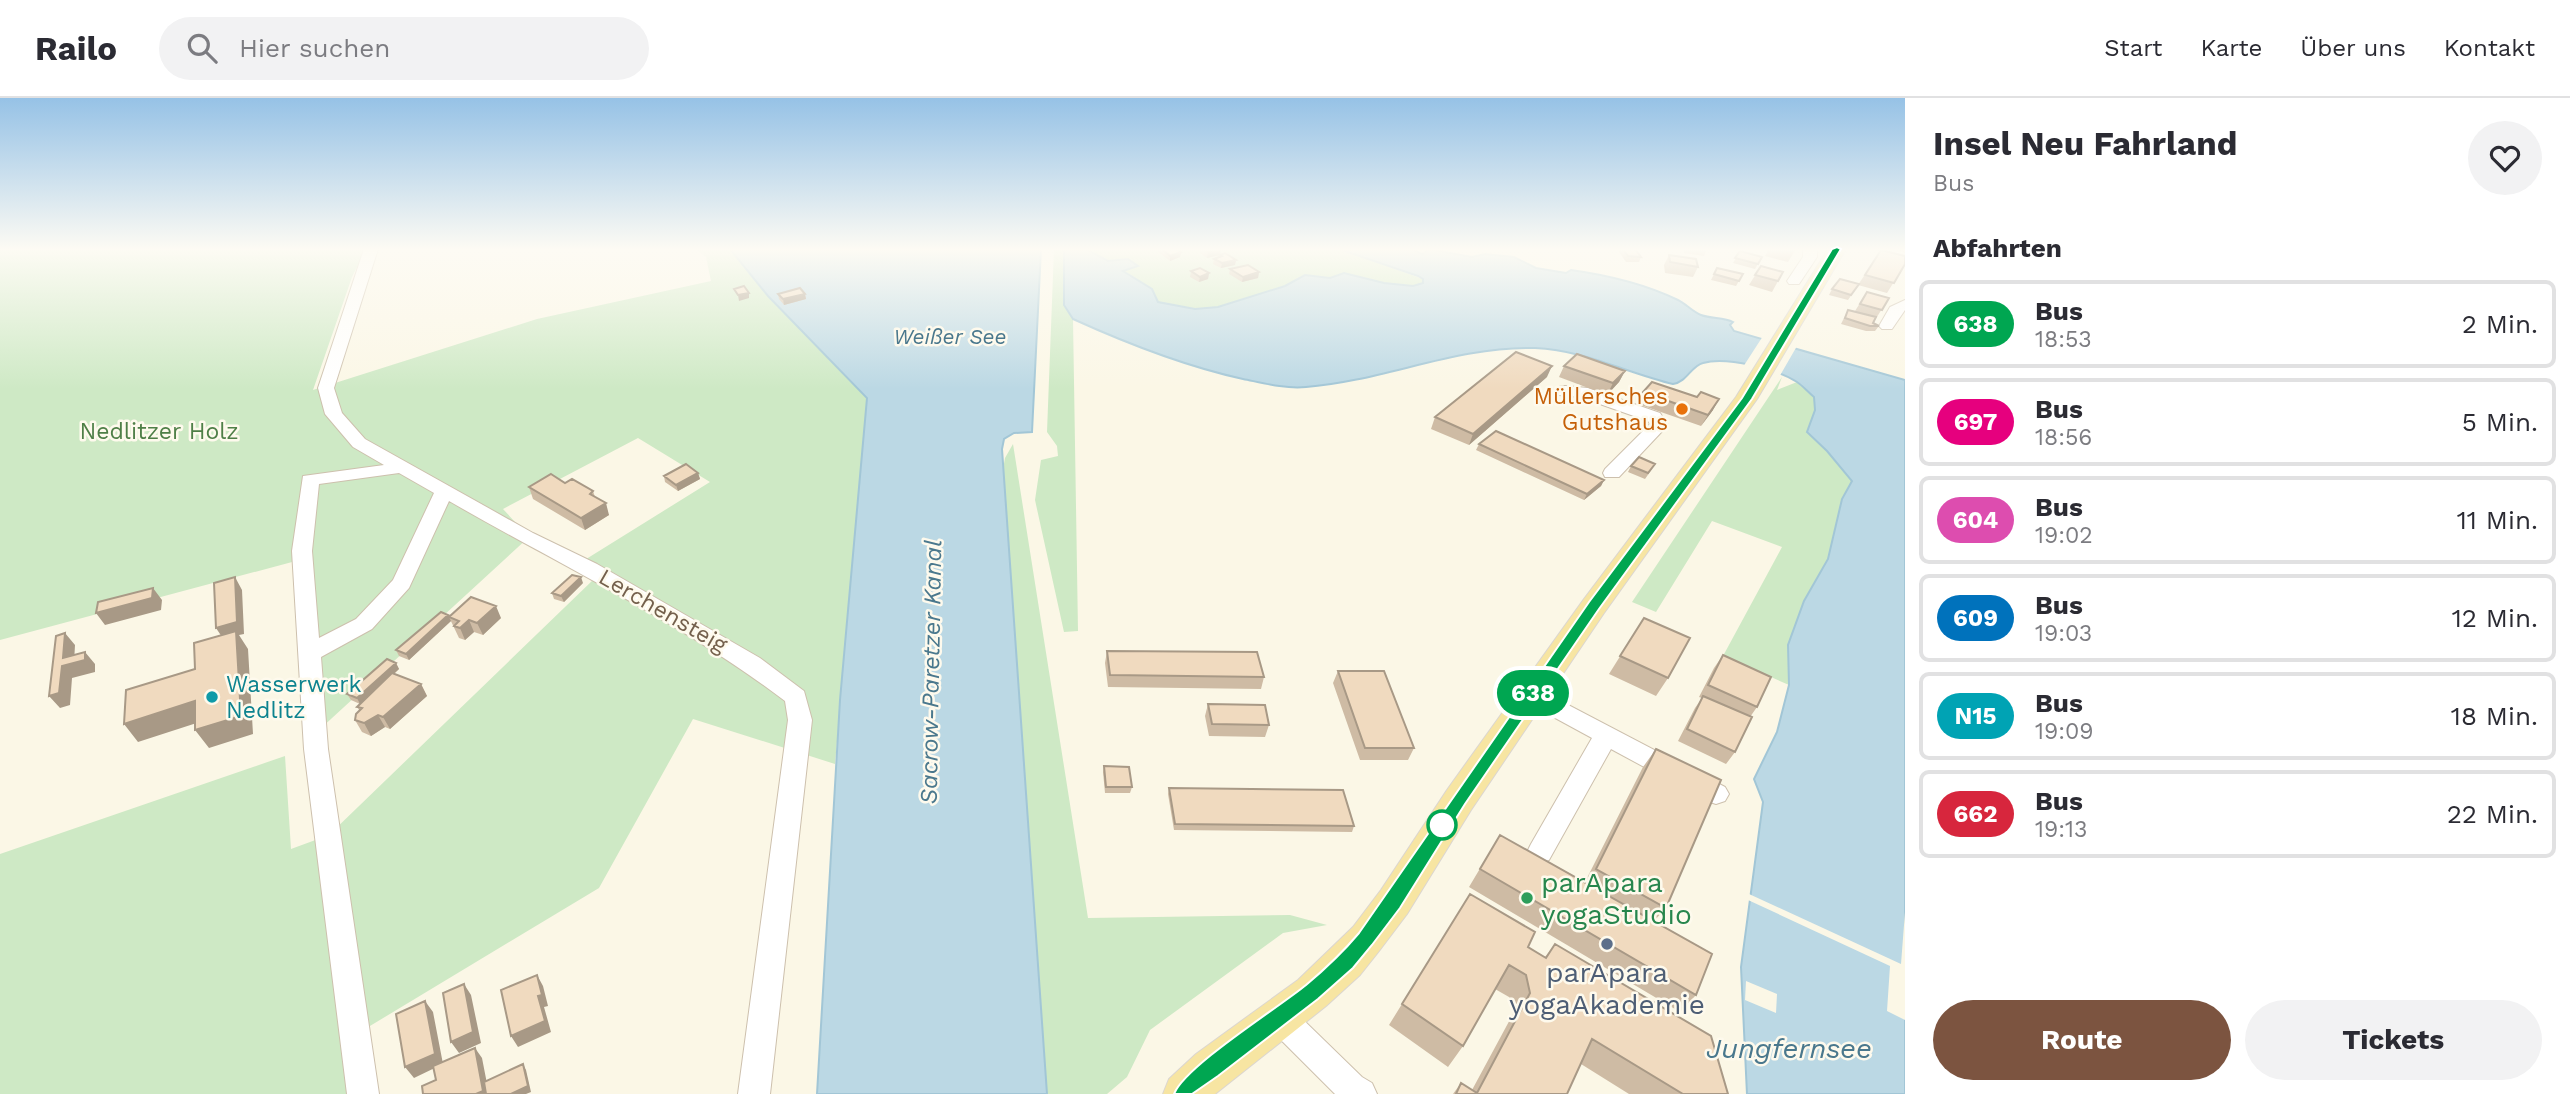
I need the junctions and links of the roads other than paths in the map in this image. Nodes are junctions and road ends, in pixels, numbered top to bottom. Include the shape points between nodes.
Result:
1 (356, 295) edge
2 (1809, 295) edge
3 (1905, 304) edge
4 (1887, 327) dead end
5 (1565, 391) dead end
6 (400, 468) junction
7 (1612, 473) dead end
8 (444, 491) junction
9 (309, 653) junction
10 (1532, 695) junction
11 (1606, 736) junction
12 (1716, 794) edge
13 (1540, 852) dead end
14 (1278, 1016) junction
15 (363, 1094) edge
16 (754, 1094) edge
17 (1184, 1094) edge
18 (1361, 1094) edge

1 - 6 street, Lerchensteig via 326,388 334,414 359,443
2 - 10 main road via 1746,399
3 - 4 street via 1895,310
5 - 7 street via 1582,392 1654,417 1659,425
6 - 8 street, Lerchensteig
6 - 9 street via 310,480 302,551
8 - 9 street via 402,583 364,624
8 - 16 street, Lerchensteig via 635,595 752,664 796,697 800,720
9 - 15 street via 316,749
10 - 11 street
10 - 14 main road via 1366,939 1312,993
11 - 12 street
11 - 13 street
14 - 17 main road
14 - 18 street

